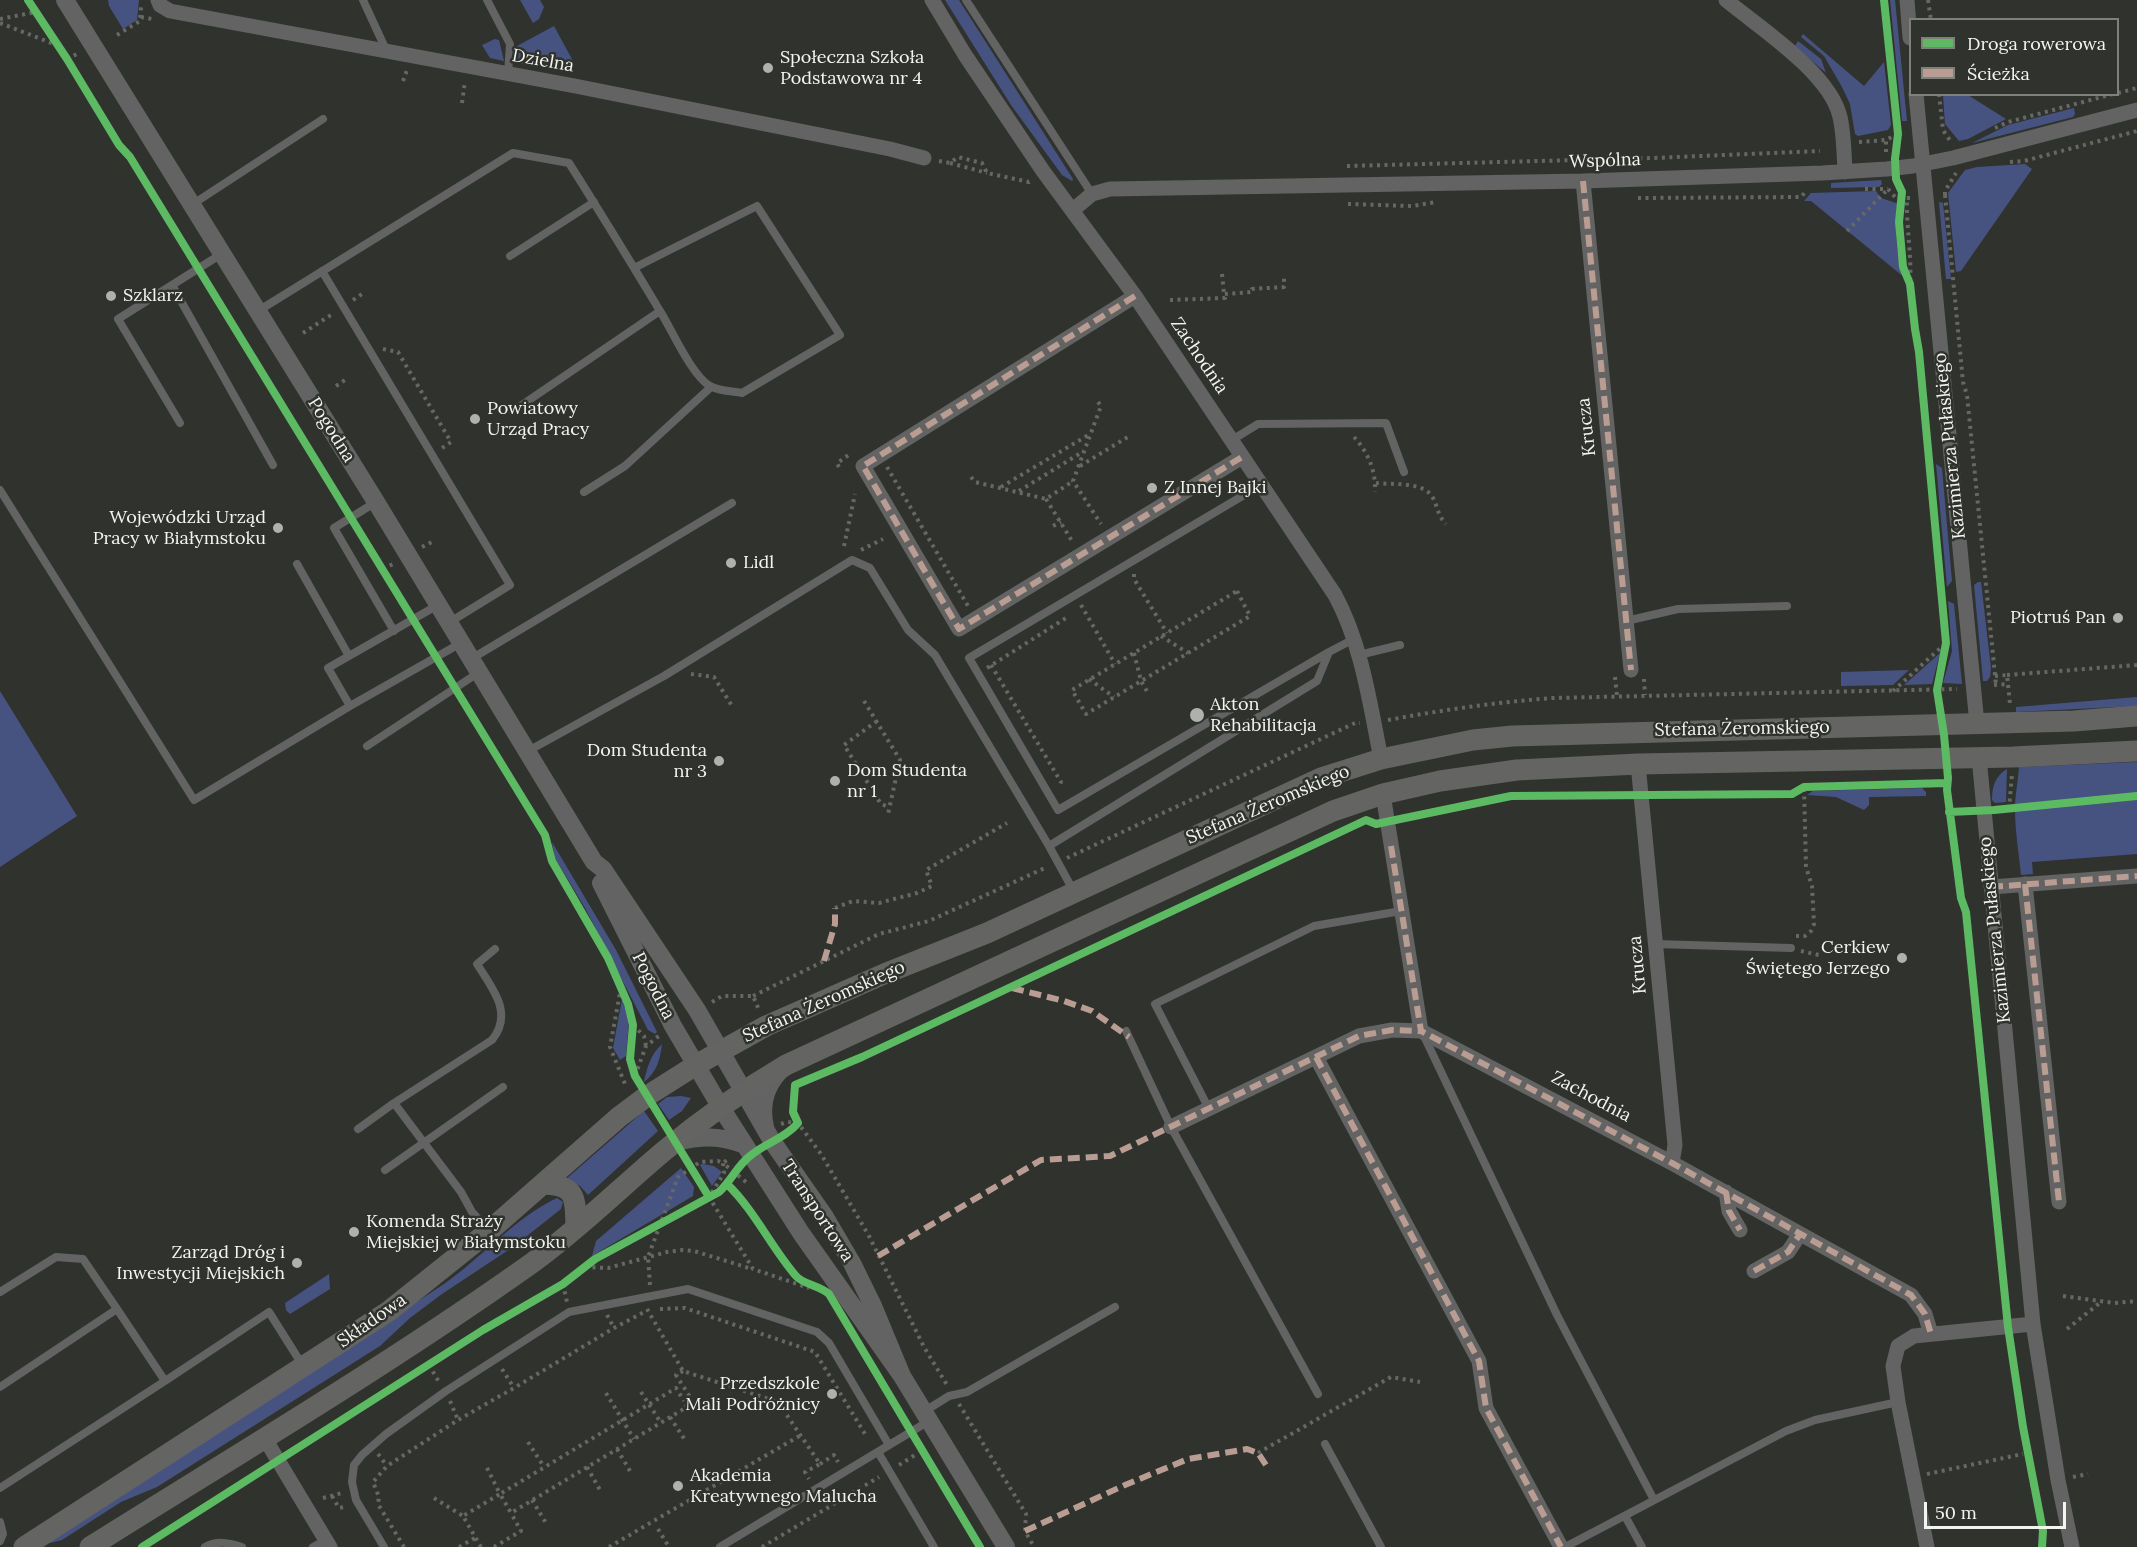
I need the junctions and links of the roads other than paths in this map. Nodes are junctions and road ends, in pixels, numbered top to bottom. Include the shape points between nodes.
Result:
1 (65, 0) edge
2 (158, 0) edge
3 (363, 0) edge
4 (487, 0) edge
5 (932, 0) edge
6 (966, 0) edge
7 (1726, 0) edge
8 (1907, 0) edge
9 (1909, 19) edge
10 (387, 52) junction
11 (508, 74) junction
12 (1916, 96) edge
13 (2137, 110) edge
14 (323, 119) dead end
15 (924, 158) road end
16 (1923, 164) junction
17 (1845, 172) junction
18 (1582, 181) junction
19 (1092, 194) junction
20 (594, 202) junction
21 (192, 204) junction
22 (1073, 210) junction
23 (223, 253) junction
24 (510, 256) dead end
25 (634, 268) junction
26 (322, 271) junction
27 (172, 285) junction
28 (1135, 296) junction
29 (258, 311) junction
30 (660, 311) junction
31 (711, 387) junction
32 (513, 411) dead end
33 (180, 423) dead end
34 (1232, 440) junction
35 (1242, 457) junction
36 (273, 465) dead end
37 (1404, 472) dead end
38 (1261, 485) junction
39 (0, 490) edge
40 (584, 492) dead end
41 (376, 502) junction
42 (732, 503) dead end
43 (297, 564) dead end
44 (438, 605) junction
45 (1787, 606) dead end
46 (1626, 621) junction
47 (449, 622) junction
48 (394, 631) junction
49 (1354, 639) junction
50 (461, 643) junction
51 (1400, 645) dead end
52 (1329, 652) junction
53 (1359, 655) junction
54 (349, 656) junction
55 (476, 665) junction
56 (1631, 670) dead end
57 (350, 706) junction
58 (2137, 716) edge
59 (1977, 724) junction
60 (367, 746) dead end
61 (2137, 751) edge
62 (527, 752) junction
63 (1979, 757) junction
64 (1381, 759) junction
65 (1638, 764) junction
66 (1383, 794) junction
67 (1355, 803) junction
68 (1049, 846) junction
69 (594, 862) junction
70 (2137, 876) edge
71 (2025, 884) junction
72 (1991, 887) junction
73 (1074, 892) junction
74 (1401, 911) junction
75 (1655, 944) junction
76 (1791, 948) dead end
77 (495, 950) dead end
78 (1126, 1030) dead end
79 (1421, 1031) junction
80 (721, 1051) junction
81 (1316, 1057) junction
82 (696, 1065) junction
83 (786, 1065) junction
84 (503, 1087) dead end
85 (743, 1090) junction
86 (394, 1103) junction
87 (720, 1106) junction
88 (1209, 1108) junction
89 (1171, 1127) junction
90 (358, 1129) dead end
91 (769, 1136) junction
92 (675, 1142) junction
93 (423, 1143) junction
94 (748, 1150) junction
95 (1672, 1162) junction
96 (385, 1170) dead end
97 (543, 1184) junction
98 (1726, 1192) junction
99 (2059, 1202) dead end
100 (576, 1228) junction
101 (1740, 1230) dead end
102 (489, 1231) junction
103 (1800, 1234) junction
104 (1754, 1271) dead end
105 (0, 1292) edge
106 (1115, 1307) dead end
107 (117, 1309) junction
108 (2033, 1324) junction
109 (1931, 1334) junction
110 (304, 1367) junction
111 (903, 1376) junction
112 (165, 1381) junction
113 (0, 1387) edge
114 (1317, 1394) dead end
115 (1898, 1402) junction
116 (928, 1416) junction
117 (264, 1437) junction
118 (1325, 1444) dead end
119 (889, 1445) junction
120 (878, 1452) junction
121 (0, 1488) edge
122 (1654, 1500) junction
123 (1625, 1516) junction
124 (0, 1522) edge
125 (0, 1541) edge
126 (323, 1545) edge
127 (24, 1547) edge
128 (90, 1547) edge
129 (206, 1547) edge
130 (242, 1547) edge
131 (384, 1547) edge
132 (720, 1547) edge
133 (934, 1547) edge
134 (1006, 1547) edge
135 (1381, 1547) edge
136 (1563, 1547) edge
137 (1642, 1547) edge
138 (1927, 1547) edge
139 (2072, 1547) edge

1 - 21 street, Pogodna
2 - 10 street, Dzielna via 170,11
3 - 10 lane
4 - 11 lane via 510,44
5 - 22 street, Zachodnia via 965,55
6 - 19 lane
7 - 17 street via 1811,70 1830,92 1840,116
8 - 9 street
10 - 11 street, Dzielna
11 - 15 street, Dzielna
12 - 16 street, Kazimierza Pułaskiego
13 - 16 street, Wspólna
14 - 21 lane
16 - 17 street, Wspólna
16 - 59 street, Kazimierza Pułaskiego
17 - 18 street, Wspólna
18 - 19 street, Wspólna via 1110,189
18 - 46 street, Krucza
19 - 22 street
20 - 24 lane
20 - 25 lane
20 - 26 lane via 568,163 513,153
21 - 23 street, Pogodna
22 - 28 street, Zachodnia
23 - 27 lane
23 - 29 street, Pogodna
25 - 30 lane
25 - 31 lane via 757,206 840,334 741,393
26 - 29 lane
26 - 47 lane via 510,585
27 - 33 lane via 118,319
27 - 36 lane
28 - 34 street, Zachodnia
28 - 35 street via 863,466 959,629
29 - 41 street, Pogodna
30 - 31 lane via 697,375
30 - 32 lane
31 - 40 lane via 625,466
34 - 35 street, Zachodnia
34 - 37 lane via 1258,424 1386,423
35 - 38 street, Zachodnia
38 - 49 street, Zachodnia via 1335,595
38 - 52 lane via 969,658 1058,810
39 - 57 lane via 194,800
41 - 44 street, Pogodna
41 - 48 lane via 334,528
42 - 55 lane
43 - 54 lane
44 - 47 street, Pogodna
44 - 48 lane
45 - 46 lane via 1678,609
46 - 56 street, Krucza
47 - 50 street, Pogodna
48 - 54 lane
49 - 52 lane
49 - 53 street, Zachodnia
50 - 55 street, Pogodna
50 - 57 lane
51 - 53 lane
52 - 68 lane via 1317,681
53 - 64 street, Zachodnia
54 - 57 lane via 328,668
55 - 60 lane
55 - 62 street, Pogodna
58 - 59 main road, Stefana Żeromskiego
59 - 63 main road, Kazimierza Pułaskiego
59 - 64 main road, Stefana Żeromskiego via 1528,735 1473,740
61 - 63 main road, Stefana Żeromskiego
62 - 68 lane via 624,699 852,560 870,568 908,630 935,655
62 - 69 street, Pogodna
63 - 65 main road, Stefana Żeromskiego
63 - 72 street, Kazimierza Pułaskiego
64 - 67 main road via 1374,784
64 - 73 main road, Stefana Żeromskiego via 1321,778
65 - 66 main road, Stefana Żeromskiego via 1517,770
65 - 75 street, Krucza
66 - 67 main road, Stefana Żeromskiego
66 - 74 street
67 - 83 main road, Stefana Żeromskiego
68 - 73 lane
69 - 80 street, Pogodna via 603,869
69 - 82 street, Pogodna via 673,1026
70 - 71 street
71 - 72 street
71 - 99 street
72 - 108 street, Kazimierza Pułaskiego
73 - 80 main road, Stefana Żeromskiego via 766,1026
74 - 79 street
74 - 88 lane via 1314,926 1155,1004
75 - 76 lane
75 - 95 street, Krucza via 1675,1145
77 - 86 lane via 477,964 499,1000 500,1031
78 - 89 lane
79 - 81 street via 1392,1030 1359,1036
79 - 95 street, Zachodnia
79 - 122 lane via 1557,1314
80 - 82 main road, Stefana Żeromskiego
80 - 85 street, Transportowa
81 - 88 street
81 - 136 street via 1479,1361 1486,1408
82 - 87 street, Pogodna
82 - 97 main road, Składowa via 619,1117
83 - 85 main road, Stefana Żeromskiego
83 - 91 street via 772,1079 765,1096 763,1114
84 - 93 lane
85 - 87 main road
85 - 91 street, Transportowa
86 - 90 lane
86 - 93 lane
87 - 92 main road
87 - 94 street, Transportowa
88 - 89 street
89 - 114 lane
91 - 111 street, Transportowa via 852,1263
92 - 94 street via 713,1136 729,1139
92 - 100 main road
93 - 96 lane
93 - 102 lane
94 - 111 street, Transportowa via 801,1233
95 - 98 street, Zachodnia
97 - 100 main road via 559,1185 571,1192 576,1205
97 - 102 main road, Składowa
98 - 101 street via 1729,1211
98 - 103 street, Zachodnia
100 - 117 main road via 491,1291
102 - 110 main road, Składowa via 389,1311
103 - 104 street via 1788,1252
103 - 109 street, Zachodnia via 1911,1295 1925,1314
105 - 107 lane via 56,1257 83,1259
106 - 116 lane via 967,1392 949,1396
107 - 112 lane
107 - 113 lane
108 - 109 street
108 - 139 street, Kazimierza Pułaskiego
109 - 115 street via 1914,1336 1898,1346 1893,1366
110 - 112 lane via 269,1312
110 - 127 main road, Składowa
111 - 116 street, Transportowa
112 - 121 lane
115 - 122 lane via 1815,1420 1785,1431
115 - 138 street
116 - 119 lane
116 - 134 street, Transportowa
117 - 126 street
117 - 128 main road
118 - 135 lane
119 - 120 lane
119 - 131 lane via 829,1343 817,1332 688,1289 569,1312 386,1434 354,1465 356,1500
120 - 132 lane
120 - 133 lane
122 - 123 lane
123 - 136 lane
123 - 137 lane
124 - 125 lane
129 - 130 lane via 226,1543

